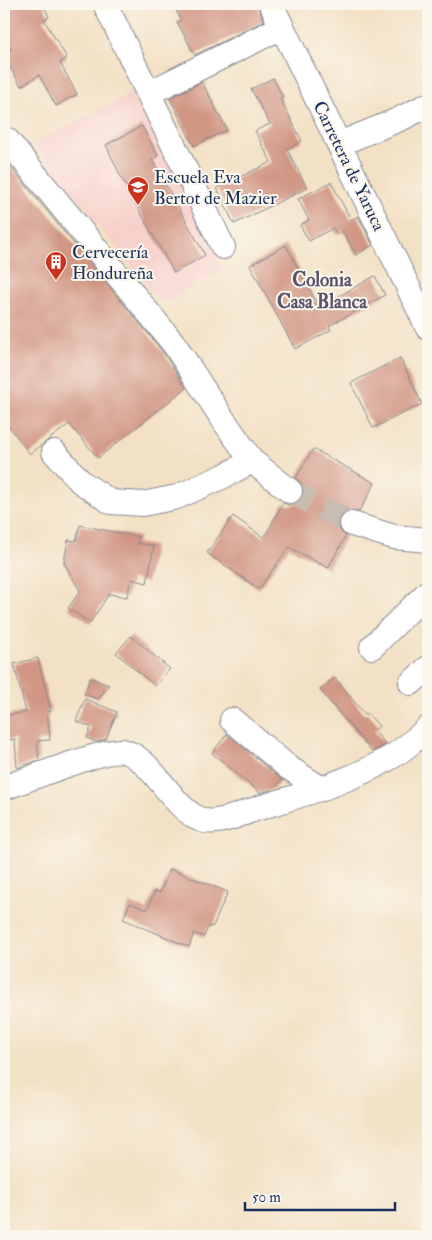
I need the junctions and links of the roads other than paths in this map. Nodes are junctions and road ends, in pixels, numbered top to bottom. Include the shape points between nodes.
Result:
1 (105, 4) edge
2 (271, 4) edge
3 (282, 27) junction
4 (149, 93) junction
5 (428, 105) edge
6 (4, 139) edge
7 (338, 144) junction
8 (223, 247) dead end
9 (428, 328) edge
10 (54, 452) dead end
11 (252, 461) junction
12 (290, 491) tunnel mouth
13 (352, 524) tunnel mouth
14 (428, 540) edge
15 (428, 592) edge
16 (372, 647) dead end
17 (232, 720) dead end
18 (428, 728) edge
19 (4, 788) edge
20 (322, 789) junction

1 - 4 street
2 - 3 street, Carretera de Yaruca
3 - 4 street
3 - 7 street, Carretera de Yaruca
4 - 8 street
5 - 7 street
6 - 11 street via 174,344
7 - 9 street, Carretera de Yaruca
10 - 11 street via 81,482 111,502 143,504 177,497
11 - 12 street
13 - 14 street via 394,537
15 - 16 street
17 - 20 street via 289,768
18 - 20 street via 393,756
19 - 20 street via 120,750 141,760 182,808 199,819 217,821

